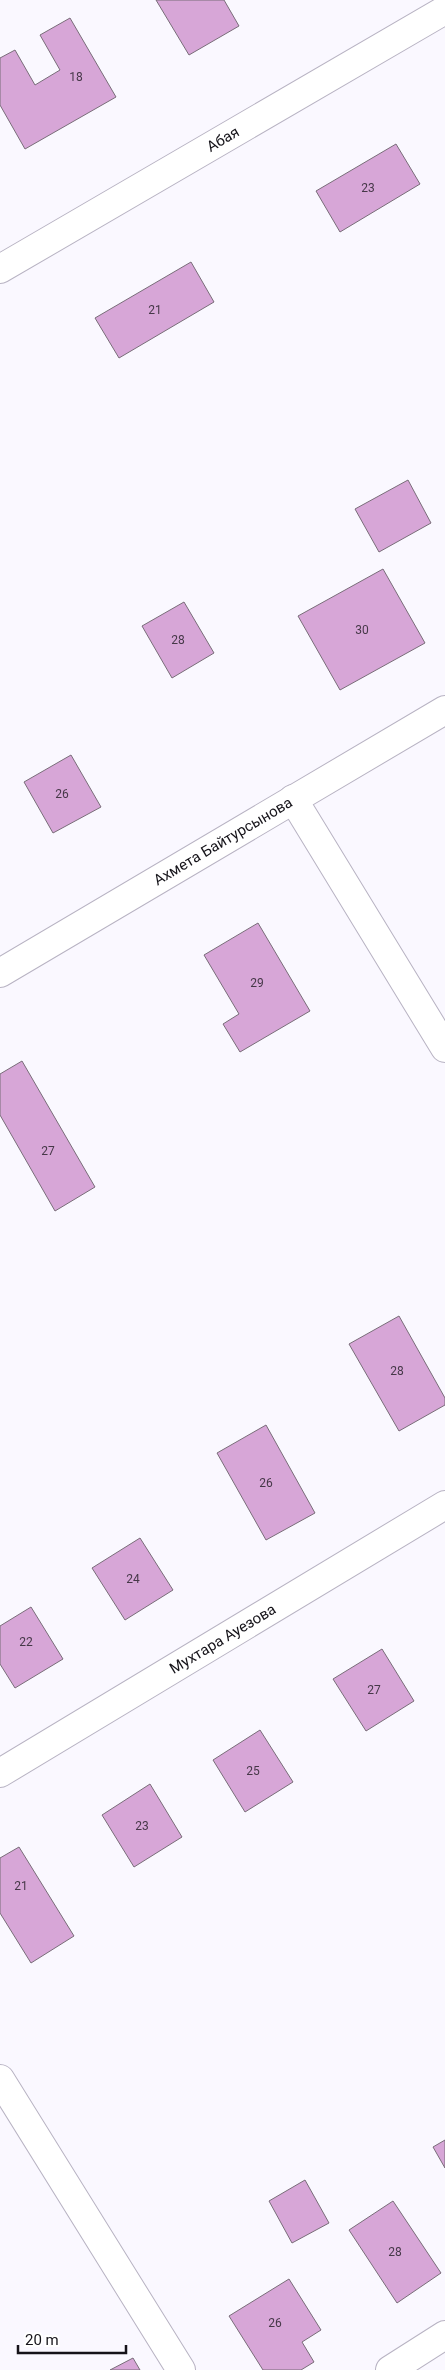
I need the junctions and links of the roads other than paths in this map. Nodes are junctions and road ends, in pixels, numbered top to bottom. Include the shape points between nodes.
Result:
1 (445, 10) edge
2 (0, 270) edge
3 (445, 710) edge
4 (293, 799) junction
5 (0, 973) edge
6 (445, 1048) edge
7 (445, 1505) edge
8 (0, 1773) edge
9 (0, 2079) edge
10 (445, 2335) edge
11 (181, 2370) edge
12 (390, 2370) edge

1 - 2 street, Абая
3 - 4 street, Ахмета Байтурсынова
4 - 5 street, Ахмета Байтурсынова
4 - 6 street
7 - 8 street, Мухтара Ауезова
9 - 11 street
10 - 12 street

